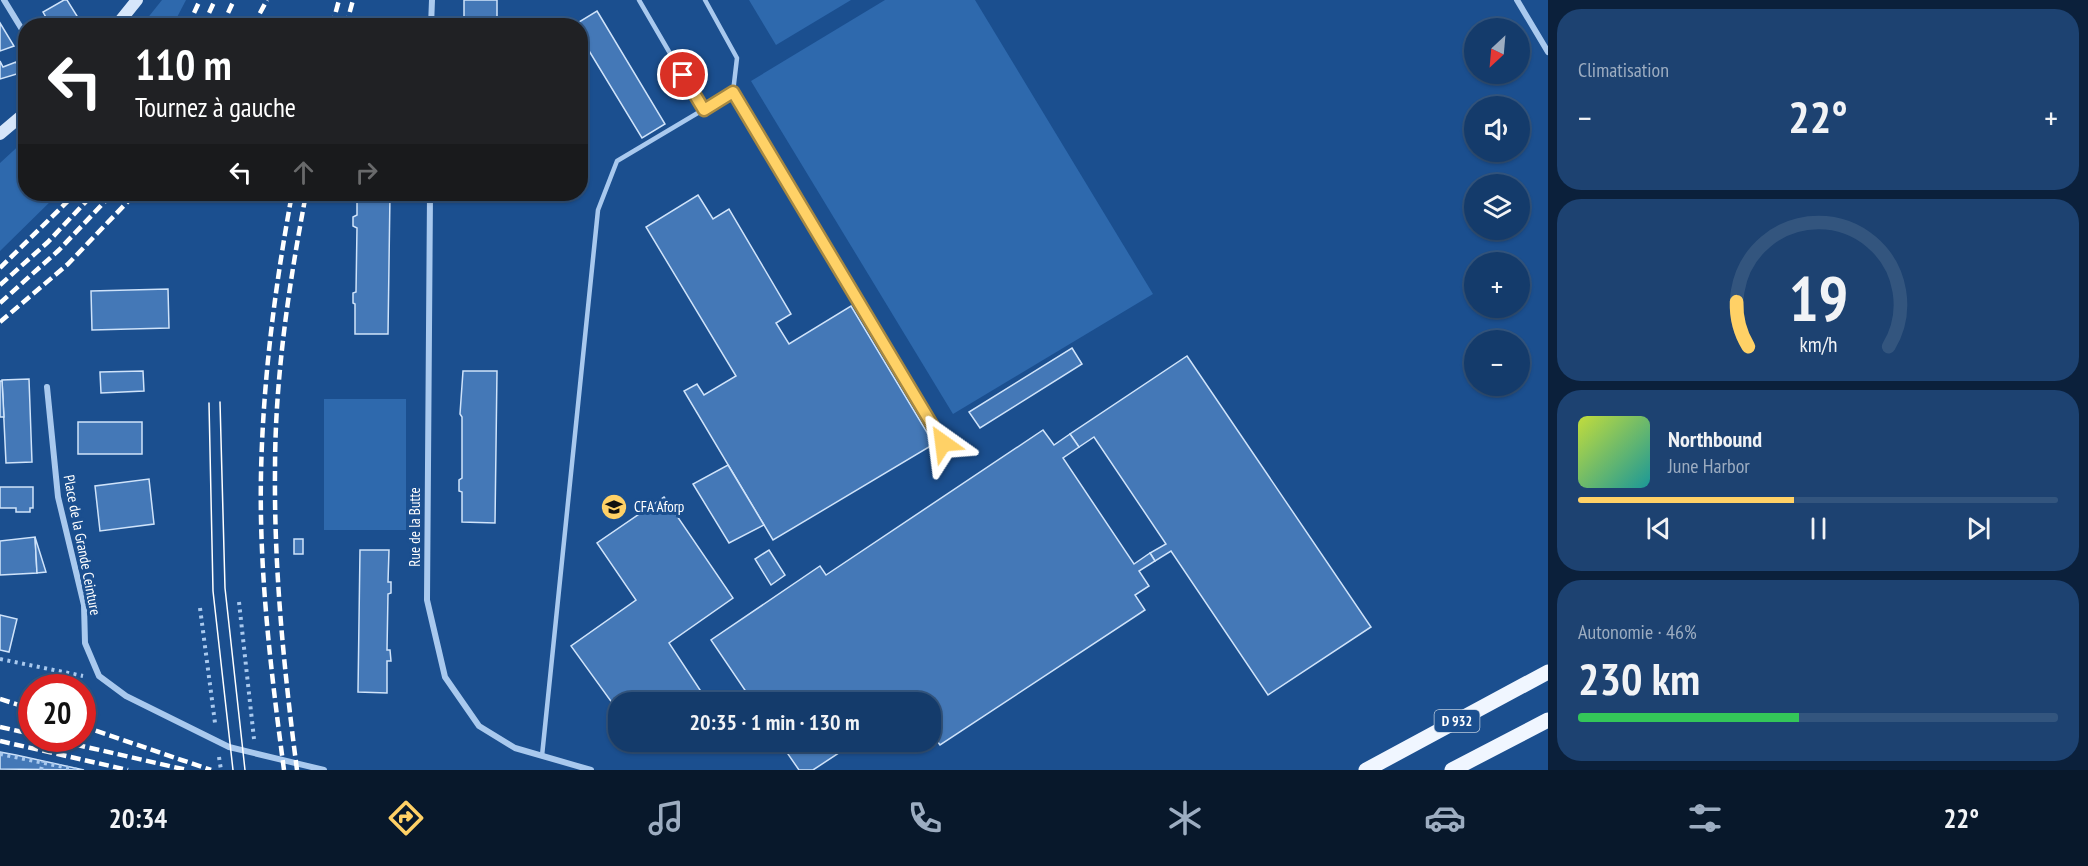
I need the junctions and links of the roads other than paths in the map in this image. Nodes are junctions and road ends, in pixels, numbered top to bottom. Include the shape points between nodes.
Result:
1 (4, 0) edge
2 (137, 0) edge
3 (432, 0) edge
4 (639, 0) edge
5 (705, 0) edge
6 (1516, 0) edge
7 (122, 18) edge
8 (431, 18) edge
9 (18, 23) edge
10 (1548, 52) edge
11 (733, 92) junction
12 (704, 110) junction
13 (18, 119) edge
14 (0, 135) edge
15 (430, 201) edge
16 (47, 387) dead end
17 (943, 443) dead end
18 (1548, 672) edge
19 (1548, 720) edge
20 (542, 756) junction
21 (324, 770) edge
22 (591, 770) edge
23 (1366, 770) edge
24 (1452, 770) edge

1 - 9 street
2 - 7 street
3 - 8 street
4 - 12 lane
5 - 11 lane via 737,58
6 - 10 street
11 - 12 lane
11 - 17 lane
12 - 20 lane via 617,161 598,210
13 - 14 street
15 - 20 street, Rue de la Butte via 427,600 445,677 478,726 515,748
16 - 21 street, Place de la Grande Ceinture via 58,497 84,605 85,643 99,676 126,696 229,747
18 - 23 main road, D 932
19 - 24 main road, D 932
20 - 22 street, Rue de la Butte

